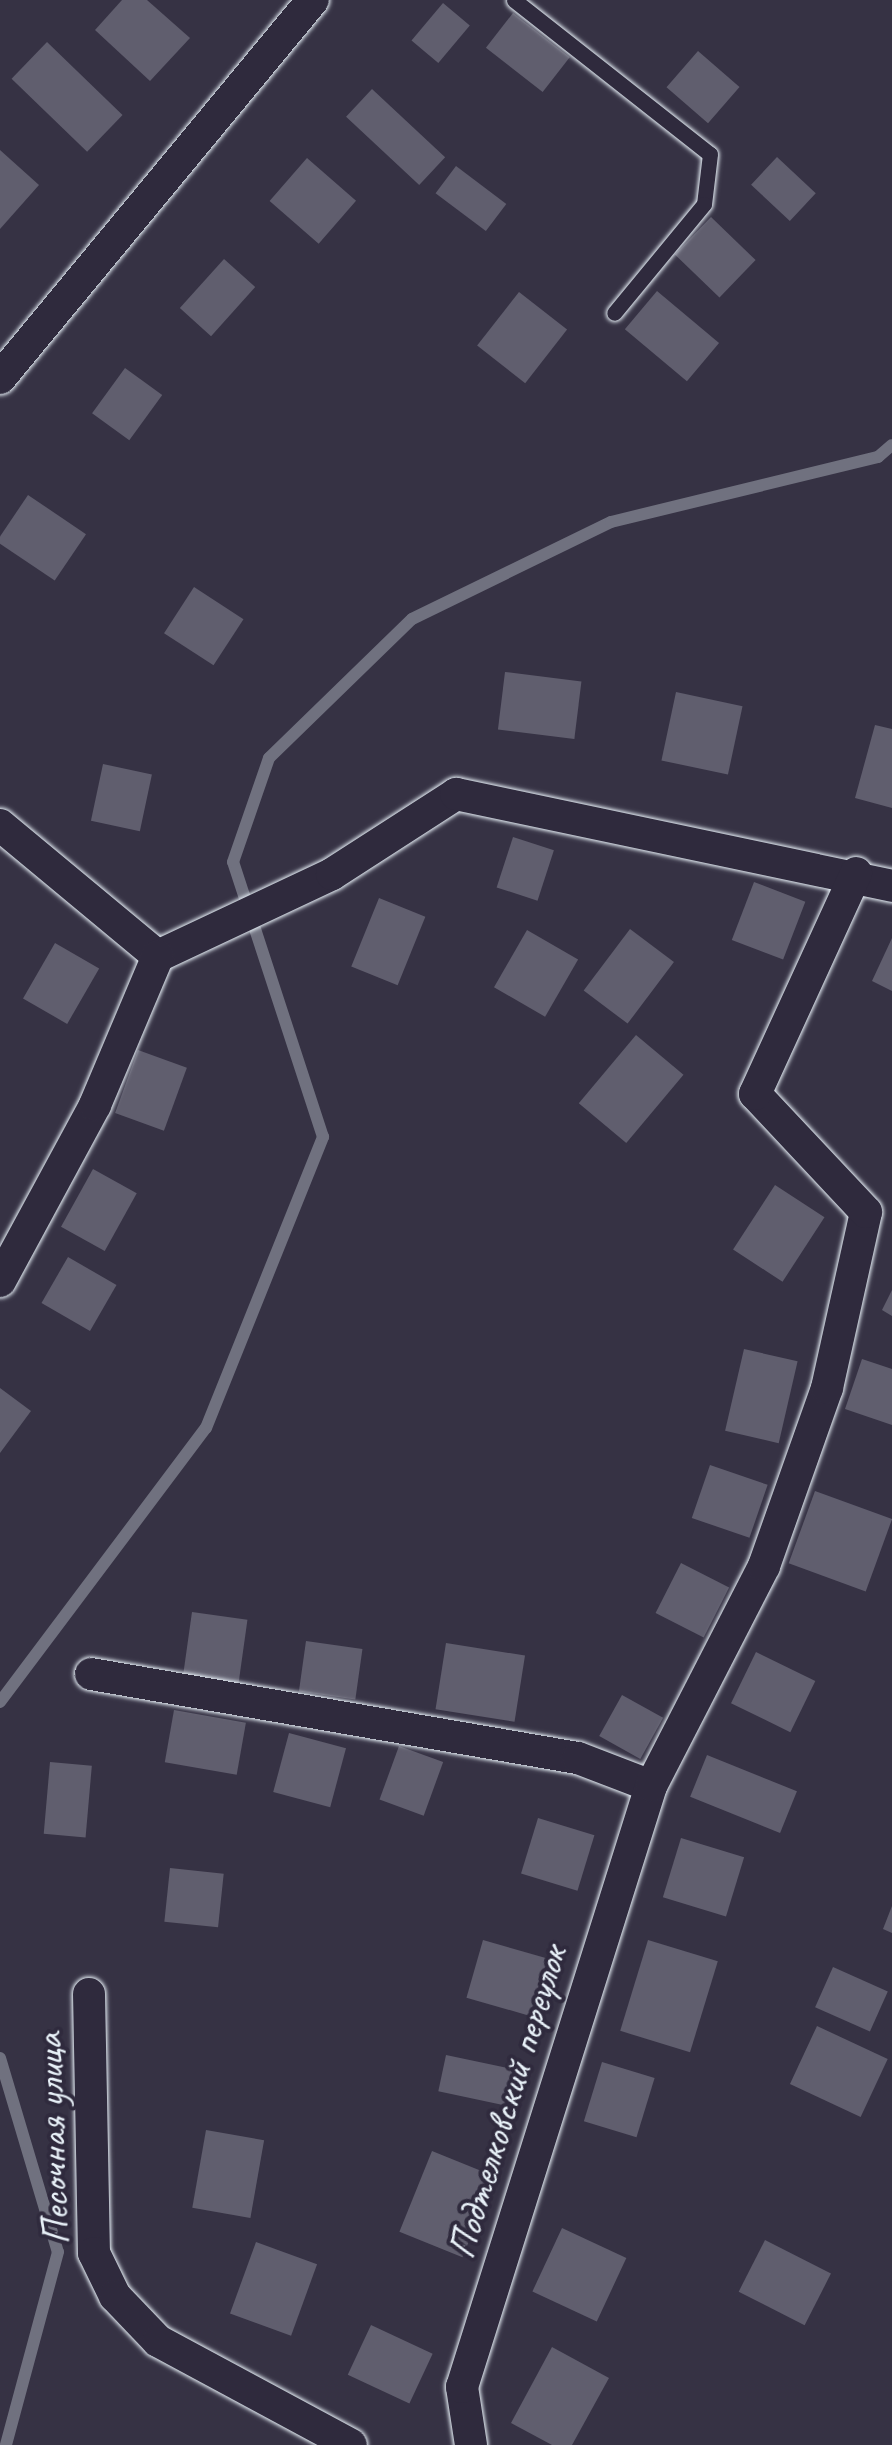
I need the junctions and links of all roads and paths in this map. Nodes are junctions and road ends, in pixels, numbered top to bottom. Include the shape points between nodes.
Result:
1 (313, 0) edge
2 (514, 0) edge
3 (614, 313) dead end
4 (0, 378) edge
5 (0, 825) edge
6 (856, 874) junction
7 (892, 886) edge
8 (158, 956) junction
9 (0, 1281) edge
10 (91, 1674) dead end
11 (651, 1786) junction
12 (89, 1994) dead end
13 (352, 2445) edge
14 (471, 2445) edge

1 - 4 street
2 - 3 lane via 710,154 704,204
5 - 8 street
6 - 7 street
6 - 8 street via 456,794 332,874
6 - 11 street, Подтелковский переулок via 755,1094 866,1212 831,1371 764,1566
8 - 9 street via 95,1105
10 - 11 street via 578,1758
11 - 14 street, Подтелковский переулок via 462,2387
12 - 13 street, Песочная улица via 94,2254 115,2296 158,2341

